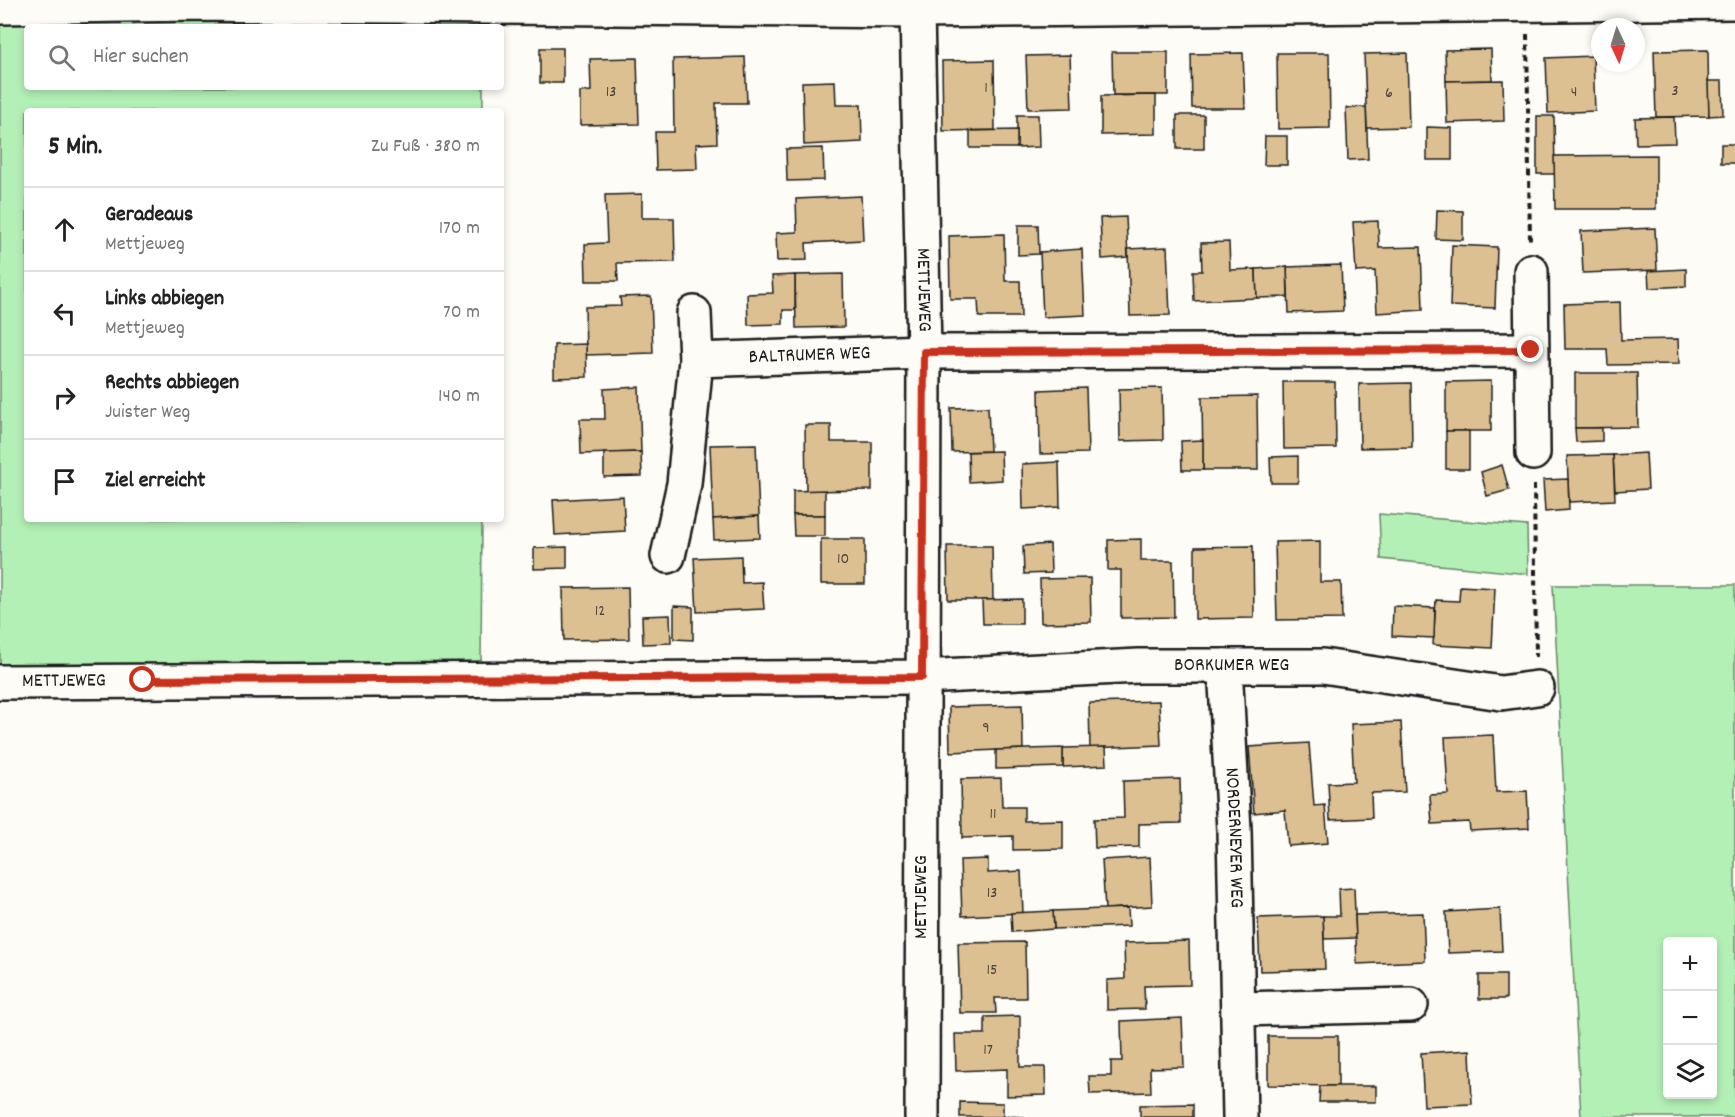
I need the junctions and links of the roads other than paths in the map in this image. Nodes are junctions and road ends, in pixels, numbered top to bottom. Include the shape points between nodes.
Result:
1 (1735, 2) edge
2 (0, 7) edge
3 (917, 11) junction
4 (1531, 271) road end
5 (694, 313) dead end
6 (1531, 350) junction
7 (924, 352) junction
8 (696, 360) junction
9 (1533, 453) road end
10 (668, 556) dead end
11 (1225, 666) junction
12 (922, 677) junction
13 (0, 682) edge
14 (1537, 688) road end
15 (1411, 1005) dead end
16 (1239, 1009) junction
17 (922, 1117) edge
18 (1240, 1117) edge

1 - 3 street
2 - 3 street via 191,4
3 - 7 street, METTJEWEG
4 - 6 street
5 - 8 street
6 - 7 street, BALTRUMER WEG
6 - 9 street
7 - 8 street, BALTRUMER WEG
7 - 12 street, METTJEWEG
8 - 10 street via 684,484
11 - 12 street, BORKUMER WEG via 1139,666
11 - 14 street, BORKUMER WEG via 1323,666 1501,693
11 - 16 street, NORDERNEYER WEG
12 - 13 street, METTJEWEG
12 - 17 street, METTJEWEG
15 - 16 street
16 - 18 street, NORDERNEYER WEG

